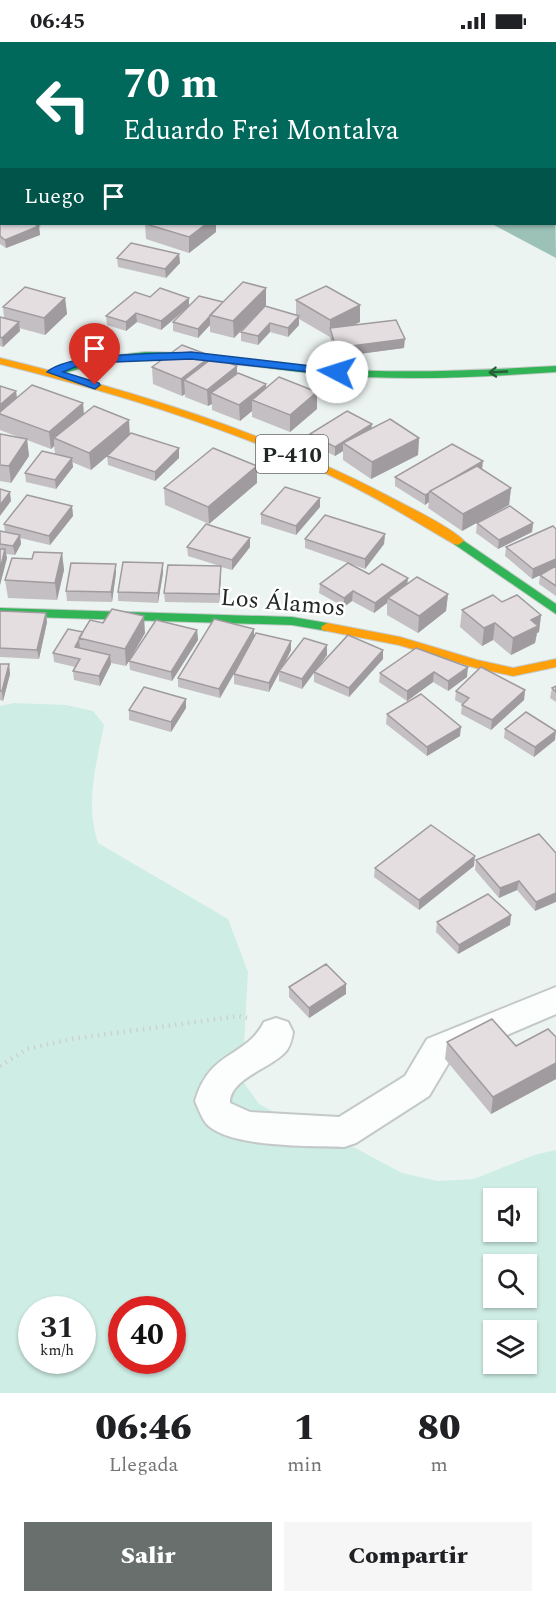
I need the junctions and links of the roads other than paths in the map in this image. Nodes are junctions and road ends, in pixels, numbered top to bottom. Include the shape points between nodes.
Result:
1 (0, 361) edge
2 (556, 369) edge
3 (52, 372) junction
4 (556, 610) edge
5 (0, 612) edge
6 (556, 663) edge
7 (556, 1000) edge
8 (276, 1032) road end

1 - 3 street, P-410
2 -> 3 street via 375,374 191,356 114,359 73,364
3 - 4 street, P-410 via 222,425 278,448 431,524
5 - 6 street, Los Álamos via 292,621 400,641 513,672
7 - 8 street via 439,1049 417,1086 344,1132 250,1127 218,1113 212,1101 216,1086 274,1042

